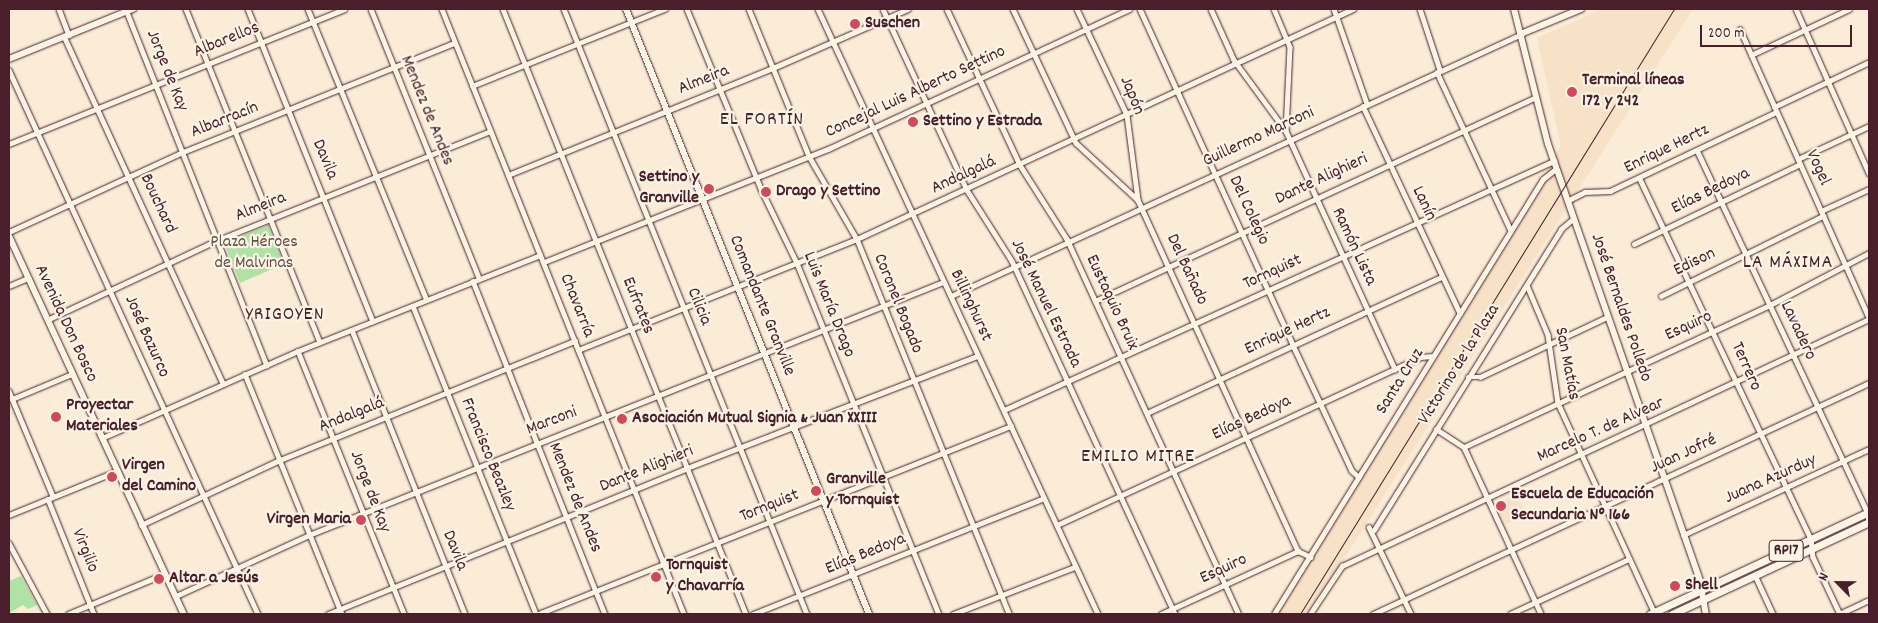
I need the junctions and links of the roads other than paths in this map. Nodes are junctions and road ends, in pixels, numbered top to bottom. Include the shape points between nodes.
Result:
1 (59, 9) edge
2 (186, 9) edge
3 (248, 9) edge
4 (308, 9) edge
5 (344, 9) edge
6 (371, 9) edge
7 (442, 9) edge
8 (503, 9) edge
9 (564, 9) edge
10 (626, 9) edge
11 (666, 9) edge
12 (687, 9) edge
13 (749, 9) edge
14 (818, 9) edge
15 (883, 9) edge
16 (908, 9) edge
17 (948, 9) edge
18 (1012, 9) edge
19 (1077, 9) edge
20 (1130, 9) edge
21 (1140, 9) edge
22 (1210, 9) edge
23 (1274, 9) edge
24 (1334, 9) edge
25 (1353, 9) edge
26 (1420, 9) edge
27 (1514, 9) edge
28 (1580, 9) edge
29 (1796, 9) edge
30 (1849, 9) edge
31 (130, 10) edge
32 (1337, 16) junction
33 (888, 18) junction
34 (314, 22) junction
35 (631, 22) junction
36 (1087, 29) junction
37 (1740, 29) dead end
38 (1805, 29) junction
39 (1523, 34) junction
40 (67, 35) junction
41 (1288, 39) junction
42 (262, 42) junction
43 (454, 42) junction
44 (834, 42) junction
45 (579, 44) junction
46 (1034, 53) junction
47 (1751, 55) junction
48 (9, 59) edge
49 (1869, 62) edge
50 (1236, 63) junction
51 (208, 64) junction
52 (526, 64) junction
53 (393, 67) junction
54 (773, 68) junction
55 (9, 70) edge
56 (1439, 71) junction
57 (980, 79) junction
58 (1828, 81) junction
59 (156, 85) junction
60 (472, 86) junction
61 (341, 89) junction
62 (720, 89) junction
63 (1177, 91) junction
64 (1535, 98) junction
65 (928, 104) junction
66 (1365, 105) junction
67 (97, 108) junction
68 (288, 110) junction
69 (1775, 110) junction
70 (667, 111) junction
71 (1127, 115) junction
72 (1869, 126) edge
73 (874, 129) junction
74 (1465, 129) junction
75 (236, 131) junction
76 (490, 131) junction
77 (613, 132) junction
78 (1286, 132) junction
79 (37, 133) junction
80 (1852, 134) junction
81 (1074, 140) junction
82 (1290, 140) junction
83 (9, 144) edge
84 (1697, 150) junction
85 (183, 152) junction
86 (561, 153) junction
87 (430, 156) junction
88 (809, 156) junction
89 (1554, 161) junction
90 (1799, 161) junction
91 (1390, 164) junction
92 (1020, 165) junction
93 (1556, 169) junction
94 (1869, 173) edge
95 (1216, 174) junction
96 (508, 175) junction
97 (129, 176) junction
98 (377, 176) junction
99 (756, 177) junction
100 (1640, 179) junction
101 (1869, 188) edge
102 (967, 190) junction
103 (1491, 190) junction
104 (324, 197) junction
105 (1316, 198) junction
106 (703, 199) junction
107 (1138, 200) junction
108 (1567, 201) junction
109 (1721, 202) junction
110 (69, 204) junction
111 (1142, 208) junction
112 (1822, 213) junction
113 (914, 214) junction
114 (271, 218) junction
115 (1573, 219) junction
116 (650, 220) junction
117 (1417, 222) junction
118 (1665, 230) junction
119 (1511, 231) junction
120 (9, 232) edge
121 (1243, 232) junction
122 (9, 236) edge
123 (857, 239) junction
124 (218, 240) junction
125 (597, 242) junction
126 (1068, 242) junction
127 (1634, 244) dead end
128 (1869, 253) edge
129 (1745, 254) junction
130 (540, 255) junction
131 (1343, 256) junction
132 (544, 262) junction
133 (797, 263) junction
134 (170, 264) junction
135 (1168, 266) junction
136 (1846, 266) junction
137 (1015, 268) junction
138 (1441, 277) junction
139 (28, 278) junction
140 (480, 278) junction
141 (473, 281) junction
142 (1689, 281) junction
143 (943, 282) junction
144 (1527, 285) junction
145 (9, 286) edge
146 (737, 288) junction
147 (1269, 290) junction
148 (111, 291) junction
149 (951, 296) junction
150 (1661, 296) dead end
151 (427, 300) junction
152 (1096, 301) junction
153 (884, 305) junction
154 (1770, 305) junction
155 (413, 306) junction
156 (684, 309) junction
157 (1368, 311) junction
158 (1460, 313) junction
159 (1608, 317) junction
160 (1869, 318) edge
161 (47, 320) junction
162 (373, 321) junction
163 (1195, 324) junction
164 (632, 329) junction
165 (824, 329) junction
166 (352, 330) junction
167 (1714, 331) junction
168 (575, 341) junction
169 (320, 342) junction
170 (1550, 343) junction
171 (1293, 345) junction
172 (578, 350) junction
173 (298, 351) junction
174 (763, 354) junction
175 (977, 356) junction
176 (1433, 356) junction
177 (1121, 357) junction
178 (1794, 357) junction
179 (267, 365) junction
180 (507, 368) junction
181 (1395, 368) junction
182 (1627, 372) junction
183 (72, 374) junction
184 (245, 374) junction
185 (710, 374) junction
186 (1468, 378) junction
187 (913, 379) junction
188 (1220, 379) junction
189 (1067, 380) junction
190 (1869, 383) edge
191 (224, 384) junction
192 (1737, 384) junction
193 (447, 392) junction
194 (10, 396) edge
195 (657, 396) junction
196 (1321, 402) junction
197 (854, 403) junction
198 (1558, 403) junction
199 (1818, 408) junction
200 (164, 410) junction
201 (1004, 410) junction
202 (1147, 414) junction
203 (604, 417) junction
204 (387, 418) junction
205 (793, 426) junction
206 (1011, 426) junction
207 (1646, 426) junction
208 (1436, 429) junction
209 (1761, 434) junction
210 (1247, 437) junction
211 (102, 438) junction
212 (333, 438) junction
213 (536, 443) junction
214 (740, 447) junction
215 (1464, 447) junction
216 (1869, 449) edge
217 (944, 453) junction
218 (1582, 455) junction
219 (280, 460) junction
220 (1844, 462) junction
221 (477, 468) junction
222 (687, 468) junction
223 (1174, 470) junction
224 (116, 471) junction
225 (883, 477) junction
226 (1359, 477) junction
227 (1664, 480) junction
228 (1787, 488) junction
229 (634, 490) junction
230 (416, 492) junction
231 (1120, 495) junction
232 (53, 496) junction
233 (203, 497) junction
234 (1044, 498) junction
235 (1487, 498) junction
236 (48, 499) junction
237 (822, 501) junction
238 (1606, 507) junction
239 (1869, 512) edge
240 (362, 514) junction
241 (9, 515) edge
242 (566, 516) junction
243 (771, 522) junction
244 (1869, 523) edge
245 (141, 525) junction
246 (1057, 525) junction
247 (973, 527) junction
248 (1370, 527) dead end
249 (1374, 530) junction
250 (310, 535) junction
251 (1683, 535) junction
252 (1811, 539) junction
253 (507, 541) junction
254 (9, 543) edge
255 (717, 543) junction
256 (1380, 548) junction
257 (1811, 549) junction
258 (1298, 551) junction
259 (1511, 551) junction
260 (912, 552) junction
261 (1311, 557) junction
262 (1629, 559) junction
263 (663, 564) junction
264 (445, 565) junction
265 (1075, 567) junction
266 (237, 568) junction
267 (164, 574) junction
268 (1755, 575) junction
269 (853, 576) junction
270 (1226, 585) junction
271 (392, 587) junction
272 (1702, 590) junction
273 (596, 592) junction
274 (1000, 595) junction
275 (176, 596) junction
276 (799, 596) junction
277 (1704, 599) junction
278 (1404, 600) junction
279 (1869, 600) edge
280 (1536, 603) junction
281 (91, 605) junction
282 (341, 612) edge
283 (1174, 612) edge
284 (1652, 613) edge
285 (47, 614) edge
286 (68, 614) edge
287 (94, 614) edge
288 (184, 614) edge
289 (258, 614) edge
290 (328, 614) edge
291 (404, 614) edge
292 (465, 614) edge
293 (537, 614) edge
294 (606, 614) edge
295 (684, 614) edge
296 (746, 614) edge
297 (753, 614) edge
298 (807, 614) edge
299 (869, 614) edge
300 (939, 614) edge
301 (953, 614) edge
302 (1008, 614) edge
303 (1098, 614) edge
304 (1161, 614) edge
305 (1239, 614) edge
306 (1274, 614) edge
307 (1310, 614) edge
308 (1373, 614) edge
309 (1411, 614) edge
310 (1510, 614) edge
311 (1541, 614) edge
312 (1672, 614) edge
313 (1706, 614) edge
314 (1773, 614) edge
315 (1839, 614) edge

1 - 40 street, Bouchard
2 - 51 street
3 - 42 street, Davila
4 - 34 street
5 - 34 street, Albarellos
6 - 53 street, Mendez de Andes
7 - 43 street, Chavarría
8 - 52 street, Eufrates
9 - 45 street, Cilicia
10 - 35 main road, Comandante Granville
11 - 35 street
12 - 62 street, Luis María Drago
13 - 54 street, Coronel Bogado
14 - 44 street, Billinghurst
15 - 33 street, José Manuel Estrada
16 - 33 street, Almeira
17 - 57 street, Eustaquio Bruix
18 - 46 street, Del Bañado
19 - 36 street, Japón
20 - 36 street, Concejal Luis Alberto Settino
21 - 63 street, Del Colegio
22 - 50 street, Ramón Lista
23 - 41 street
24 - 32 street, Lanín
25 - 32 street, Andalgalá
26 - 56 street
27 - 39 main road, José Bernaldes Polledo
28 - 39 main road, Guillermo Marconi
29 - 38 street
30 - 38 street
31 - 40 main road
31 - 59 street, Jorge de Kay
32 - 41 street, Andalgalá
32 - 66 street, Lanín
33 - 44 street, Almeira
33 - 65 street, José Manuel Estrada
34 - 42 street, Albarellos
34 - 61 street
35 - 45 street
35 - 70 main road, Comandante Granville
36 - 46 street, Concejal Luis Alberto Settino
36 - 71 street, Japón
37 - 47 street, Vogel
38 - 47 street
38 - 58 street
39 - 56 street, Guillermo Marconi
39 - 64 main road, José Bernaldes Polledo
40 - 48 main road
40 - 67 street, Bouchard
41 - 50 street, Andalgalá
41 - 78 street
42 - 51 street, Albarellos
42 - 68 street, Davila
43 - 53 street, Albarracín
43 - 60 street, Chavarría
44 - 54 street, Almeira
44 - 73 street, Billinghurst
45 - 52 street
45 - 77 street, Cilicia
46 - 57 street, Concejal Luis Alberto Settino
46 - 81 street, Del Bañado
47 - 69 street, Vogel
49 - 58 street, Enrique Hertz
50 - 63 street, Andalgalá
50 - 78 street, Ramón Lista
51 - 59 street, Albarellos
51 - 75 street
52 - 60 street
52 - 86 street, Eufrates
53 - 61 street, Albarracín
53 - 87 street, Mendez de Andes
54 - 62 street, Almeira
54 - 88 street, Coronel Bogado
55 - 79 street, José Bazurco
56 - 66 street, Guillermo Marconi
56 - 74 street
57 - 65 street, Concejal Luis Alberto Settino
57 - 92 street, Eustaquio Bruix
58 - 69 street, Enrique Hertz
58 - 80 street
59 - 67 street, Albarellos
59 - 85 street, Jorge de Kay
60 - 76 street, Chavarría
61 - 68 street, Albarracín
61 - 98 street
62 - 70 street, Almeira
62 - 99 street, Luis María Drago
63 - 71 street, Andalgalá
63 - 95 street, Del Colegio
64 - 74 street, Dante Alighieri
64 - 89 main road, José Bernaldes Polledo
65 - 73 street, Concejal Luis Alberto Settino
65 - 102 street, José Manuel Estrada
66 - 82 street, Guillermo Marconi
66 - 91 street, Lanín
67 - 79 street, Albarellos
67 - 97 street, Bouchard
68 - 75 street, Albarracín
68 - 104 street, Davila
69 - 84 street, Enrique Hertz
69 - 90 street, Vogel
70 - 77 street, Almeira
70 - 106 main road, Comandante Granville
71 - 81 street, Andalgalá
71 - 107 street, Japón
72 - 80 street, Elías Bedoya
73 - 88 street, Concejal Luis Alberto Settino
73 - 113 street, Billinghurst
74 - 91 street, Dante Alighieri
74 - 103 street
75 - 85 street, Albarracín
75 - 114 street
76 - 87 street, Almeira
76 - 96 street, Chavarría
77 - 86 street, Almeira
77 - 116 street, Cilicia
78 - 82 street, Ramón Lista
79 - 83 street, Albarellos
79 - 110 street, José Bazurco
80 - 90 street, Elías Bedoya
80 - 94 street
81 - 92 street, Andalgalá
81 - 107 street, Del Bañado
82 - 95 street, Guillermo Marconi
82 - 105 street, Ramón Lista
84 - 100 street, Enrique Hertz
84 - 109 street, Lavadero
85 - 97 street, Albarracín
85 - 124 street, Jorge de Kay
86 - 96 street, Almeira
86 - 125 street, Eufrates
87 - 98 street, Almeira
87 - 140 street, Mendez de Andes
88 - 99 street, Concejal Luis Alberto Settino
88 - 123 street, Coronel Bogado
89 - 93 main road, José Bernaldes Polledo
89 - 103 street, Tornquist
90 - 109 street, Elías Bedoya
90 - 112 street, Vogel
91 - 105 street, Dante Alighieri
91 - 117 street, Lanín
92 - 102 street, Andalgalá
92 - 126 street, Eustaquio Bruix
93 - 108 main road, José Bernaldes Polledo
93 - 119 street, Santa Cruz via 1543,179
95 - 111 street, Guillermo Marconi
95 - 121 street, Del Colegio
96 - 130 street, Chavarría
97 - 110 street, Albarracín
97 - 134 street, Bouchard
98 - 104 street, Almeira
98 - 151 street
99 - 106 street, Concejal Luis Alberto Settino
99 - 133 street, Luis María Drago
100 - 108 street, Enrique Hertz via 1610,192 1586,192
100 - 118 street, Terrero
101 - 112 street, Edison
102 - 113 street, Andalgalá
102 - 137 street, José Manuel Estrada
103 - 117 street, Tornquist
103 - 119 street
104 - 114 street, Almeira
104 - 162 street, Davila
105 - 121 street, Dante Alighieri
105 - 131 street, Ramón Lista
106 - 116 street, Concejal Luis Alberto Settino
106 - 146 main road, Comandante Granville
107 - 111 street, Del Bañado
108 - 115 main road, José Bernaldes Polledo
109 - 118 street, Elías Bedoya
109 - 129 street, Lavadero
110 - 120 street, Albarracín
110 - 148 street, José Bazurco
111 - 126 street, Guillermo Marconi
111 - 135 street, Del Bañado
112 - 129 street, Edison
112 - 136 street, Vogel
113 - 123 street, Andalgalá
113 - 143 street, Billinghurst
114 - 124 street, Almeira
114 - 169 street
115 - 144 street, Victorino de la Plaza via 1560,229
115 - 159 main road, José Bernaldes Polledo
116 - 125 street, Concejal Luis Alberto Settino
116 - 156 street, Cilicia
117 - 131 street, Tornquist
117 - 138 street, Lanín
118 - 127 street, Elías Bedoya
118 - 142 street, Terrero
119 - 158 street, Santa Cruz
121 - 135 street, Dante Alighieri
121 - 147 street, Del Colegio
122 - 139 main road, Avenida Don Bosco
123 - 133 street, Andalgalá
123 - 153 street, Coronel Bogado
124 - 134 street, Almeira
124 - 179 street, Jorge de Kay
125 - 132 street, Concejal Luis Alberto Settino
125 - 164 street, Eufrates
126 - 137 street, Guillermo Marconi
126 - 152 street, Eustaquio Bruix
128 - 136 street, Esquiro
129 - 142 street, Edison
129 - 154 street, Lavadero
130 - 132 street, Chavarría
130 - 140 street
131 - 147 street, Tornquist
131 - 157 street, Ramón Lista
132 - 168 street, Chavarría
133 - 146 street, Andalgalá
133 - 165 street, Luis María Drago
134 - 148 street, Almeira
134 - 191 street, Bouchard
135 - 152 street, Dante Alighieri
135 - 163 street, Del Bañado
136 - 154 street, Esquiro
136 - 160 street, Vogel
137 - 149 street, Guillermo Marconi
137 - 189 street, José Manuel Estrada
138 - 157 street, Enrique Hertz
138 - 158 street, Lanín
139 - 145 street
139 - 161 main road, Avenida Don Bosco
140 - 141 street
141 - 151 street
141 - 180 street, Mendez de Andes
142 - 150 street, Edison
142 - 167 street, Terrero
143 - 149 street, Billinghurst
143 - 153 street, Marconi
144 - 170 street, San Matías
144 - 186 street, Victorino de la Plaza
146 - 156 street, Andalgalá
146 - 174 main road, Comandante Granville
147 - 163 street, Tornquist
147 - 171 street, Del Colegio
148 - 161 street, Almeira
148 - 200 street, José Bazurco
149 - 175 street, Billinghurst
151 - 155 street
152 - 177 street, Eustaquio Bruix
153 - 165 street, Marconi
153 - 187 street, Coronel Bogado
154 - 167 street, Esquiro
154 - 178 street, Lavadero
155 - 162 street
155 - 193 street, Francisco Beazley
156 - 164 street, Andalgalá
156 - 185 street, Cilicia
157 - 171 street, Enrique Hertz
157 - 181 street, Ramón Lista
158 - 176 street, Santa Cruz
159 - 170 street
159 - 182 main road, José Bernaldes Polledo
160 - 178 street, Marcelo T. de Alvear
161 - 183 main road, Avenida Don Bosco
162 - 166 street
163 - 177 street, Tornquist
163 - 188 street, Del Bañado
164 - 172 street, Andalgalá
164 - 195 street, Eufrates
165 - 174 street, Marconi
165 - 197 street, Luis María Drago
166 - 169 street
166 - 204 street, Davila
167 - 182 street, Esquiro
167 - 192 street, Terrero
168 - 172 street, Chavarría
168 - 180 street, Andalgalá
169 - 173 street
170 - 186 street via 1480,377
170 - 198 street, San Matías
171 - 188 street, Enrique Hertz
171 - 196 street, Del Colegio
172 - 203 street, Chavarría
173 - 179 street
173 - 212 street, Jorge de Kay
174 - 185 street, Marconi
174 - 205 main road, Comandante Granville
175 - 187 street, Dante Alighieri
175 - 201 street, Billinghurst
176 - 181 street, Elías Bedoya
176 - 226 street, Santa Cruz
177 - 189 street, Tornquist
177 - 202 street, Eustaquio Bruix
178 - 192 street, Marcelo T. de Alvear
178 - 199 street, Lavadero
179 - 184 street
180 - 193 street, Andalgalá
180 - 213 street, Mendez de Andes
181 - 196 street, Elías Bedoya
182 - 198 street, Esquiro
182 - 207 main road, José Bernaldes Polledo
183 - 194 street
183 - 211 main road, Avenida Don Bosco
184 - 191 street
184 - 219 street
185 - 195 street, Marconi
185 - 214 street, Cilicia
186 - 208 street, Victorino de la Plaza
187 - 197 street, Dante Alighieri
187 - 217 street, Coronel Bogado
188 - 202 street, Enrique Hertz
188 - 210 street, Del Bañado
189 - 201 street, Tornquist
189 - 231 street, José Manuel Estrada
190 - 199 street, Juan Jofré
191 - 200 street
192 - 207 street, Marcelo T. de Alvear
192 - 209 street, Terrero
193 - 204 street, Andalgalá
193 - 221 street, Francisco Beazley
194 - 232 street
195 - 203 street, Marconi
195 - 222 street, Eufrates
196 - 210 street, Elías Bedoya
196 - 226 street, Del Colegio via 1352,471
197 - 205 street, Dante Alighieri
197 - 225 street, Luis María Drago
198 - 215 street, Esquiro
198 - 218 street, San Matías
199 - 209 street, Juan Jofré
199 - 220 street, Lavadero
200 - 211 street
200 - 233 street, José Bazurco
201 - 206 street, Billinghurst
202 - 223 street, Eustaquio Bruix
203 - 213 street, Marconi
203 - 229 street, Chavarría
204 - 212 street, Andalgalá
204 - 230 street, Davila
205 - 214 street, Dante Alighieri
205 - 237 main road, Comandante Granville
206 - 217 street, Tornquist
206 - 234 street, Billinghurst
207 - 218 street, Marcelo T. de Alvear
207 - 227 main road, José Bernaldes Polledo
208 - 215 street
208 - 249 street, Victorino de la Plaza
209 - 227 street, Juan Jofré
209 - 228 street, Terrero
210 - 223 street, Elías Bedoya
210 - 258 street, Del Bañado
211 - 224 main road, Avenida Don Bosco
212 - 219 street, Andalgalá
212 - 240 street, Jorge de Kay
213 - 221 street, Marconi
213 - 242 street, Mendez de Andes
214 - 222 street, Dante Alighieri
214 - 243 street, Cilicia
215 - 235 street
216 - 220 street, Juana Azurduy
217 - 225 street, Tornquist
217 - 247 street, Coronel Bogado
218 - 235 street, Marcelo T. de Alvear
218 - 238 street, San Matías
219 - 233 street, Andalgalá
219 - 250 street
220 - 228 street, Juana Azurduy
220 - 239 street, Lavadero
221 - 230 street, Marconi
221 - 253 street, Francisco Beazley
222 - 229 street, Dante Alighieri
222 - 255 street, Eufrates
223 - 231 street, Elías Bedoya
223 - 270 street, Eustaquio Bruix
224 - 232 street
224 - 245 main road, Avenida Don Bosco
225 - 237 street, Tornquist
225 - 260 street, Luis María Drago
226 - 261 street, Santa Cruz
227 - 238 street, Juan Jofré
227 - 251 main road, José Bernaldes Polledo
228 - 251 street, Juana Azurduy
228 - 252 street, Terrero
229 - 242 street, Dante Alighieri
229 - 263 street, Chavarría
230 - 240 street, Marconi
230 - 264 street, Davila
231 - 246 street, Elías Bedoya
231 - 283 street, José Manuel Estrada
232 - 236 street
233 - 245 street, Andalgalá
233 - 266 street, José Bazurco
234 - 246 street, Billinghurst
234 - 247 street, Elías Bedoya
235 - 256 street, Marcelo T. de Alvear
235 - 259 street
236 - 241 street
236 - 281 street, Virgilio
237 - 243 street, Tornquist
237 - 269 main road, Comandante Granville
238 - 259 street, Juan Jofré
238 - 262 street, San Matías
239 - 244 street, Lavadero
239 - 252 main road, RP17
240 - 250 street, Marconi
240 - 271 street, Jorge de Kay
242 - 253 street, Dante Alighieri
242 - 273 street, Mendez de Andes
243 - 255 street, Tornquist
243 - 276 street, Cilicia
244 - 257 main road, RP17
245 - 267 main road, Avenida Don Bosco
246 - 265 street, Billinghurst
247 - 260 street, Elías Bedoya
247 - 274 street, Coronel Bogado
248 - 249 street
249 - 256 street
250 - 266 street, Marconi
250 - 282 street
251 - 272 main road, José Bernaldes Polledo
252 - 257 street
252 - 272 main road, RP17
253 - 264 street, Dante Alighieri
253 - 293 street, Francisco Beazley
254 - 285 street
255 - 263 street, Tornquist
255 - 296 street, Eufrates
256 - 278 street
256 - 307 street, Marcelo T. de Alvear via 1342,566
257 - 268 main road, RP17
257 - 315 street
258 - 261 street
258 - 270 street, Esquiro
259 - 278 street, Juan Jofré
259 - 280 street
260 - 269 street, Elías Bedoya
260 - 300 street, Luis María Drago
261 - 306 street, Santa Cruz
262 - 280 street
262 - 284 street, San Matías
263 - 273 street, Tornquist
263 - 295 street, Chavarría
264 - 271 street, Dante Alighieri
264 - 292 street, Davila
265 - 274 street
265 - 303 street, Billinghurst
266 - 275 street, Marconi
266 - 289 street, José Bazurco
267 - 275 main road, Avenida Don Bosco
267 - 281 street
268 - 277 main road, RP17
268 - 314 street
269 - 276 street, Elías Bedoya
269 - 299 main road, Comandante Granville
270 - 283 street, Esquiro
270 - 305 street, Eustaquio Bruix
271 - 282 street, Dante Alighieri
271 - 291 street, Jorge de Kay
272 - 277 main road, José Bernaldes Polledo
272 - 284 main road, RP17
273 - 293 street, Tornquist
273 - 294 street, Mendez de Andes
274 - 301 street
274 - 302 street, Coronel Bogado
275 - 288 main road, Avenida Don Bosco
276 - 297 street, Elías Bedoya
276 - 298 street, Cilicia
277 - 312 main road, RP17
277 - 313 main road, José Bernaldes Polledo
278 - 308 street, Juan Jofré
278 - 309 street
279 - 315 street
280 - 310 street
280 - 311 street
281 - 286 street
281 - 287 street, Virgilio
282 - 290 street, Dante Alighieri
283 - 304 street, Esquiro

